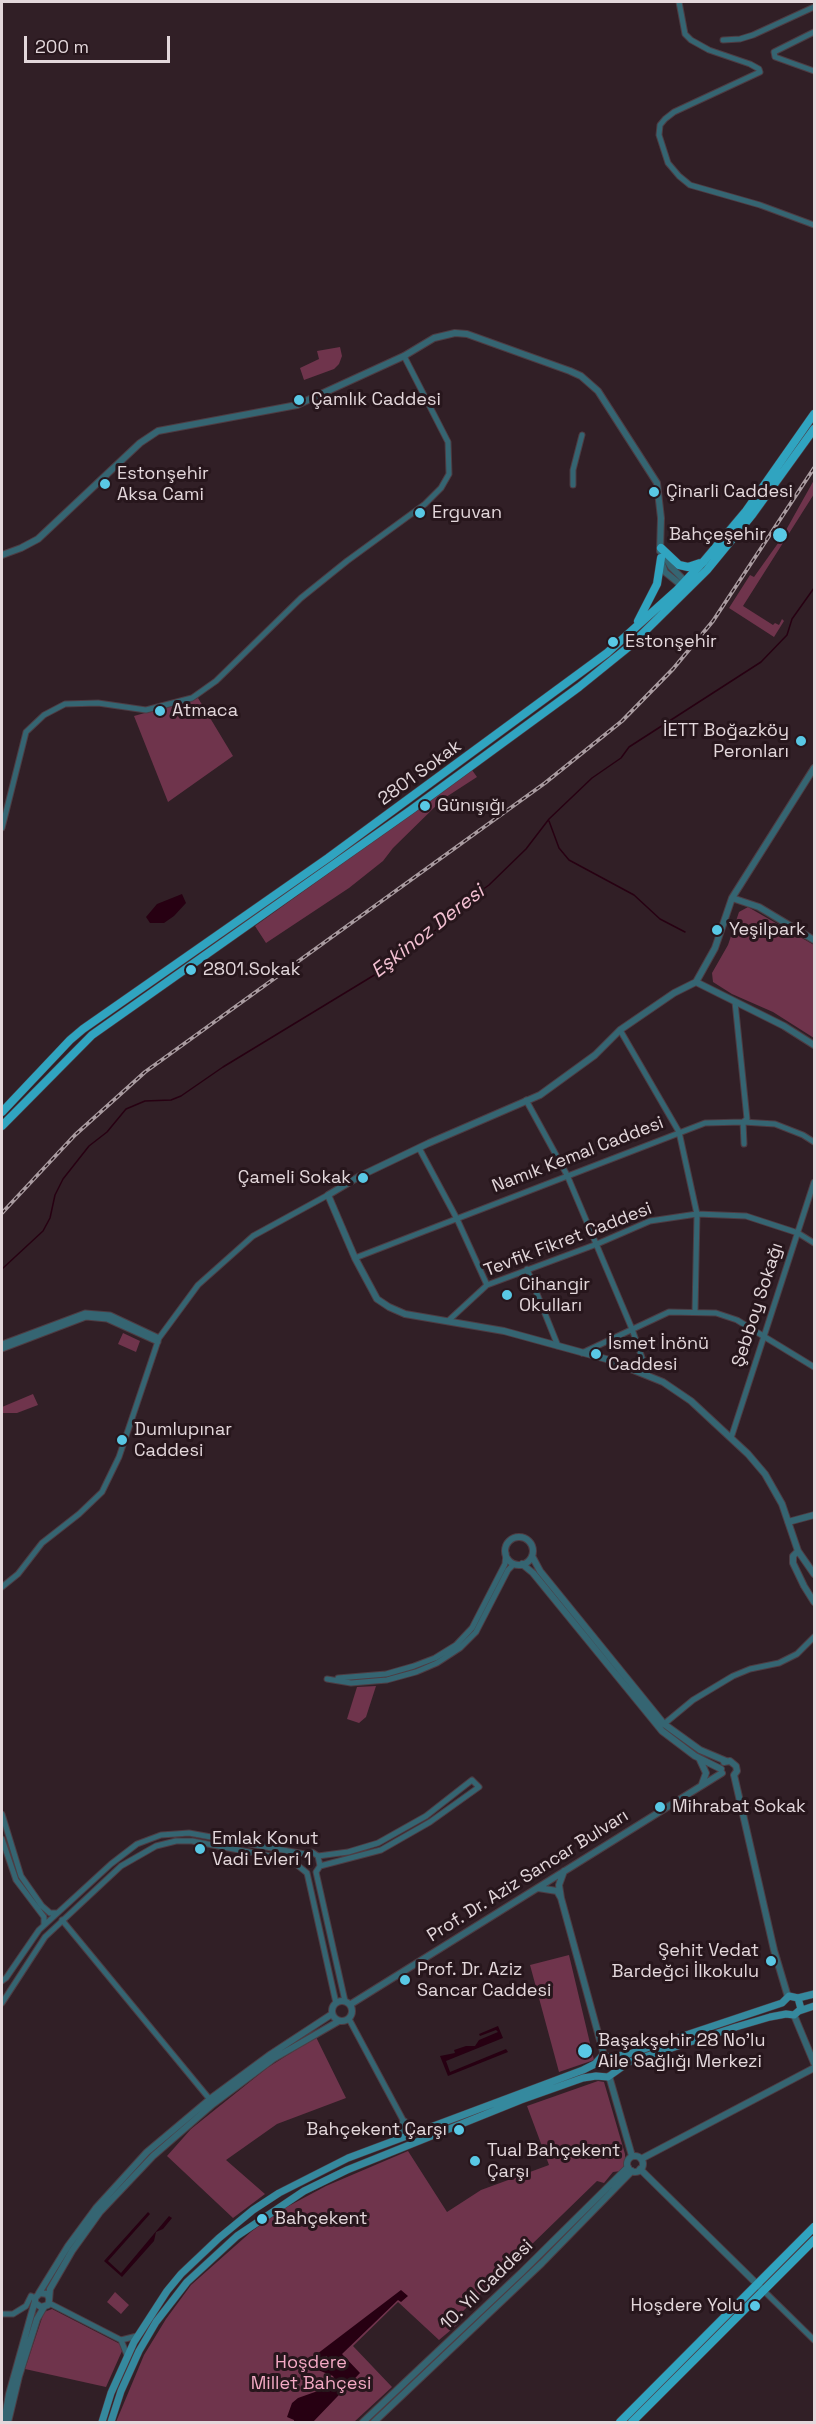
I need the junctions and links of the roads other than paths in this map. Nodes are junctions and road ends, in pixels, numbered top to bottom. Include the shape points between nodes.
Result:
1 (679, 2) edge
2 (814, 7) edge
3 (814, 32) edge
4 (723, 40) dead end
5 (814, 71) edge
6 (814, 225) edge
7 (404, 356) junction
8 (814, 414) edge
9 (814, 429) edge
10 (582, 435) dead end
11 (573, 485) dead end
12 (660, 545) junction
13 (2, 555) edge
14 (660, 558) junction
15 (704, 561) junction
16 (685, 585) junction
17 (630, 633) junction
18 (814, 768) edge
19 (2, 828) edge
20 (732, 898) junction
21 (814, 939) edge
22 (696, 982) junction
23 (735, 1002) junction
24 (620, 1030) junction
25 (814, 1045) edge
26 (526, 1100) junction
27 (2, 1112) edge
28 (743, 1122) junction
29 (2, 1126) edge
30 (679, 1132) junction
31 (814, 1142) edge
32 (744, 1144) dead end
33 (419, 1148) junction
34 (567, 1175) junction
35 (814, 1182) edge
36 (328, 1195) junction
37 (697, 1214) junction
38 (457, 1219) junction
39 (798, 1233) junction
40 (814, 1243) edge
41 (597, 1244) junction
42 (355, 1258) junction
43 (527, 1269) junction
44 (487, 1285) junction
45 (695, 1312) junction
46 (448, 1321) junction
47 (632, 1329) junction
48 (764, 1336) junction
49 (158, 1340) junction
50 (2, 1344) edge
51 (558, 1346) junction
52 (2, 1349) edge
53 (582, 1353) junction
54 (814, 1367) edge
55 (648, 1375) junction
56 (731, 1438) junction
57 (814, 1515) edge
58 (788, 1522) junction
59 (798, 1551) junction
60 (506, 1553) junction
61 (532, 1556) junction
62 (518, 1564) junction
63 (814, 1574) edge
64 (2, 1587) edge
65 (814, 1602) edge
66 (814, 1636) edge
67 (664, 1724) junction
68 (695, 1756) junction
69 (726, 1761) junction
70 (722, 1771) junction
71 (734, 1775) junction
72 (699, 1787) junction
73 (2, 1814) edge
74 (2, 1839) edge
75 (305, 1854) junction
76 (318, 1856) junction
77 (320, 1866) junction
78 (300, 1867) junction
79 (564, 1870) junction
80 (316, 1872) junction
81 (307, 1873) junction
82 (537, 1887) junction
83 (561, 1898) junction
84 (57, 1913) junction
85 (63, 1920) junction
86 (43, 1926) junction
87 (2, 1982) edge
88 (814, 1994) edge
89 (788, 1997) junction
90 (7, 1998) junction
91 (798, 1998) junction
92 (348, 2002) junction
93 (782, 2002) junction
94 (2, 2003) edge
95 (336, 2003) junction
96 (814, 2006) edge
97 (332, 2013) junction
98 (797, 2013) junction
99 (786, 2014) junction
100 (349, 2019) junction
101 (339, 2020) junction
102 (608, 2056) junction
103 (814, 2063) edge
104 (595, 2064) junction
105 (814, 2068) edge
106 (616, 2070) junction
107 (605, 2076) junction
108 (211, 2102) junction
109 (403, 2120) junction
110 (416, 2132) junction
111 (399, 2139) junction
112 (416, 2142) junction
113 (632, 2156) junction
114 (641, 2159) junction
115 (630, 2169) junction
116 (640, 2169) junction
117 (814, 2227) edge
118 (814, 2240) edge
119 (760, 2287) junction
120 (36, 2297) junction
121 (47, 2303) junction
122 (2, 2314) edge
123 (137, 2336) junction
124 (121, 2340) junction
125 (814, 2340) edge
126 (127, 2355) junction
127 (6, 2422) edge
128 (102, 2422) edge
129 (111, 2422) edge
130 (363, 2422) edge
131 (374, 2422) edge
132 (620, 2422) edge
133 (632, 2422) edge

1 - 6 street via 682,25 691,40 750,64 760,72 665,119 659,135 668,163 690,184
2 - 4 street via 753,35
3 - 5 street via 774,52 775,57
7 - 12 street via 446,334 467,334 581,376 598,391 657,483
7 - 13 street via 297,405 158,431 140,443 38,539
7 - 19 street via 448,442 449,474 437,493 302,598 216,681 192,698 146,710 98,703 65,704 44,715 26,732
8 - 15 main road, 2801 Sokak via 746,511
9 - 16 main road, 2801 Sokak via 752,515
10 - 11 street
12 - 14 street
12 - 15 main road via 679,565 695,566
12 - 16 street via 670,567
14 - 16 street via 665,572
14 - 17 main road via 652,598
15 - 16 main road, 2801 Sokak
16 - 17 main road, 2801 Sokak
16 - 29 main road, 2801 Sokak via 631,645 579,687 92,1035
17 - 27 main road, 2801 Sokak via 567,684 395,809 83,1029
18 - 20 street
20 - 21 street via 759,907
20 - 22 street via 715,948
22 - 23 street
22 - 24 street
23 - 25 street
23 - 28 street via 747,1119
24 - 26 street via 595,1055 540,1095
24 - 30 street
26 - 33 street
26 - 34 street
28 - 30 street, Namık Kemal Caddesi via 705,1123
28 - 31 street, Namık Kemal Caddesi via 775,1125
28 - 32 street
30 - 34 street, Namık Kemal Caddesi
30 - 37 street
33 - 36 street
33 - 38 street
34 - 38 street, Namık Kemal Caddesi
34 - 41 street
35 - 39 street, Şebboy Sokağı
36 - 42 street
36 - 49 street via 253,1236 198,1285
37 - 39 street, Tevfik Fikret Caddesi via 746,1216
37 - 41 street, Tevfik Fikret Caddesi via 650,1221
37 - 45 street
38 - 42 street, Namık Kemal Caddesi
38 - 44 street
39 - 40 street, Tevfik Fikret Caddesi
39 - 48 street, Şebboy Sokağı
41 - 43 street, Tevfik Fikret Caddesi
41 - 47 street
42 - 46 street via 376,1299 405,1314
43 - 44 street, Tevfik Fikret Caddesi
43 - 51 street
44 - 46 street, Tevfik Fikret Caddesi
45 - 47 street via 669,1312
45 - 48 street via 737,1320
46 - 51 street
47 - 53 street
47 - 55 street
48 - 54 street
48 - 56 street, Şebboy Sokağı
49 - 50 street via 110,1316 85,1313
49 - 52 street via 107,1319 86,1317
49 - 64 street via 119,1457 102,1492 42,1543 18,1574
51 - 53 street
53 - 55 street
55 - 56 street via 676,1389
56 - 58 street via 772,1484
57 - 58 street
58 - 59 street
59 - 63 street
59 - 65 street via 793,1561
60 - 61 street via 510,1541 523,1537 532,1546
60 - 62 street
60 - 62 street via 505,1564 472,1628 456,1645 435,1658 386,1674 327,1679 351,1683 387,1680 417,1672 460,1648 476,1632 508,1570
61 - 62 street
61 - 67 street
62 - 68 street via 533,1573 656,1724
66 - 67 street via 797,1654 733,1676 693,1700
67 - 69 street via 700,1750
68 - 70 street
68 - 72 street via 706,1773
69 - 70 street
69 - 71 street via 736,1766
70 - 71 street via 726,1776
70 - 72 street, Prof. Dr. Aziz Sancar Bulvarı
71 - 89 street
72 - 79 street, Prof. Dr. Aziz Sancar Bulvarı
73 - 84 street via 21,1876 42,1906
74 - 86 street via 16,1880 44,1917
75 - 76 street via 312,1852
75 - 78 street
75 - 84 street via 189,1833 161,1835 137,1844
76 - 77 street
76 - 77 street via 378,1843 426,1816 472,1780 479,1787 381,1850
77 - 80 street
78 - 81 street
78 - 85 street via 291,1860 176,1841 156,1846 121,1866
79 - 82 street, Prof. Dr. Aziz Sancar Bulvarı
79 - 83 street via 559,1885
80 - 81 street
80 - 92 street
81 - 95 street
82 - 83 street via 557,1891
82 - 92 street, Prof. Dr. Aziz Sancar Bulvarı
83 - 102 street
84 - 86 street
85 - 90 street via 45,1937
85 - 108 street
86 - 87 street
87 - 90 street
88 - 91 main road
89 - 91 main road
89 - 93 main road
90 - 94 street
91 - 98 main road via 801,2006
92 - 95 street, Prof. Dr. Aziz Sancar Bulvarı
92 - 100 street via 353,2010
93 - 99 main road
93 - 102 main road via 629,2054
95 - 97 street
96 - 98 main road
97 - 101 street
97 - 108 street via 271,2054
98 - 99 main road
98 - 103 street
99 - 106 main road via 629,2062
100 - 101 street
100 - 109 street
101 - 108 street
102 - 104 main road via 599,2058
102 - 106 main road via 616,2062
104 - 107 main road via 596,2071
104 - 110 main road
105 - 114 street
106 - 107 main road
107 - 112 main road via 583,2078
107 - 113 street
108 - 120 street via 147,2152 122,2177 68,2246
108 - 121 street via 144,2164 100,2212 72,2251 50,2289
109 - 110 street
109 - 111 street
110 - 111 main road
110 - 112 main road
111 - 123 main road via 307,2177 253,2210 181,2274
112 - 129 main road via 304,2191 237,2236 187,2282 156,2322 121,2391
113 - 114 street
113 - 115 street via 627,2162
114 - 116 street
115 - 116 street
115 - 130 street, 10. Yıl Caddesi
115 - 131 street, 10. Yıl Caddesi via 542,2263
116 - 119 street
117 - 119 main road
118 - 119 main road
119 - 125 street
119 - 132 main road
119 - 133 main road
120 - 121 street via 38,2307
120 - 121 street via 45,2293
120 - 122 street via 31,2296 26,2306 13,2314
120 - 127 street via 9,2394
121 - 124 street
121 - 127 street via 37,2319
123 - 124 street
123 - 126 main road
124 - 126 street
126 - 128 main road

